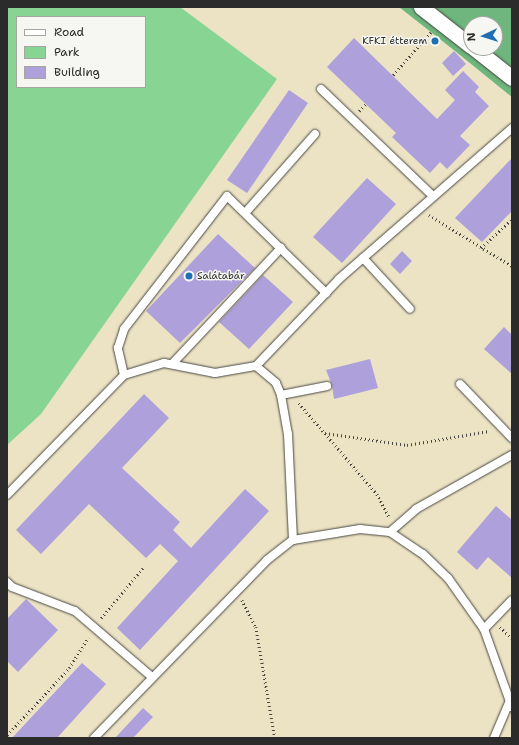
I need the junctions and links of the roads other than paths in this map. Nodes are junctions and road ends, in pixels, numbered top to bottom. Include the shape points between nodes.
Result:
1 (421, 7) edge
2 (463, 40) edge
3 (484, 56) edge
4 (512, 78) edge
5 (321, 89) dead end
6 (512, 128) edge
7 (315, 134) dead end
8 (433, 196) junction
9 (246, 212) junction
10 (281, 248) junction
11 (364, 258) junction
12 (326, 293) junction
13 (410, 309) dead end
14 (173, 363) junction
15 (256, 366) junction
16 (124, 375) junction
17 (460, 384) dead end
18 (327, 386) dead end
19 (281, 395) junction
20 (512, 438) edge
21 (512, 455) edge
22 (7, 494) edge
23 (390, 532) junction
24 (293, 540) junction
25 (7, 582) edge
26 (512, 600) edge
27 (484, 629) junction
28 (152, 677) junction
29 (510, 705) edge
30 (94, 738) edge
31 (494, 738) edge

1 - 2 street
3 - 4 street
5 - 8 lane
6 - 8 lane
7 - 9 lane
8 - 11 lane
9 - 10 lane
9 - 16 lane via 227,196 124,329 118,348
10 - 12 lane
10 - 14 lane
11 - 12 lane
11 - 13 lane
12 - 15 lane
14 - 15 lane via 215,372
14 - 16 lane via 154,365
15 - 19 lane via 276,383
16 - 22 lane
17 - 20 lane
18 - 19 lane
19 - 24 lane via 288,434
21 - 23 lane via 416,509
23 - 24 lane via 360,529
23 - 27 lane via 423,554 448,578
24 - 28 lane via 267,560
25 - 28 lane via 12,587 75,611
26 - 27 lane
27 - 29 lane
28 - 30 lane
29 - 31 lane

